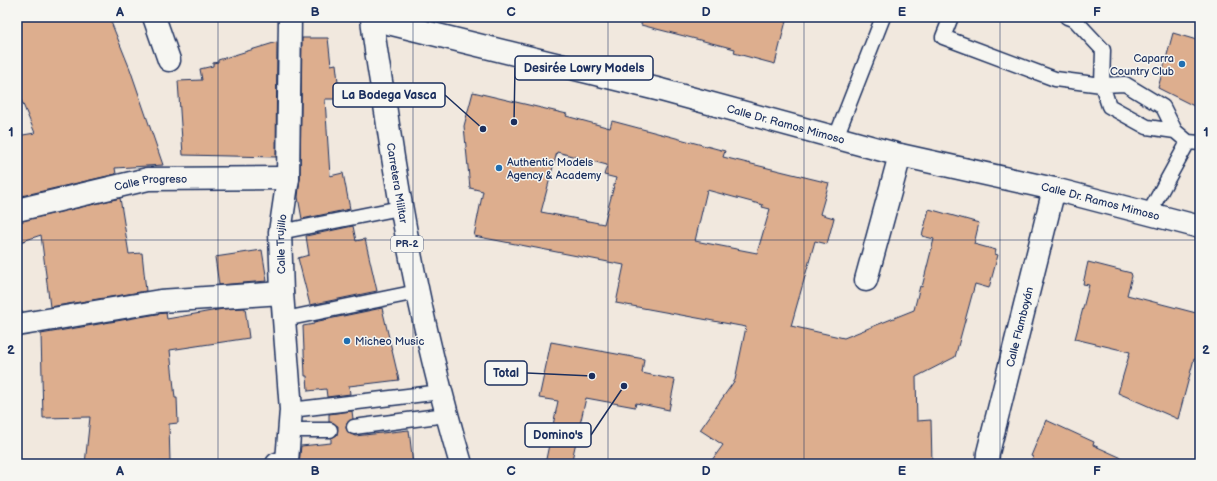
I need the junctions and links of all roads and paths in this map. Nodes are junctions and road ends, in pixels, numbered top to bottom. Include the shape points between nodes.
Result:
1 (154, 17) edge
2 (290, 17) edge
3 (883, 17) edge
4 (951, 17) edge
5 (1067, 17) edge
6 (372, 18) edge
7 (169, 60) dead end
8 (1102, 85) junction
9 (1175, 131) junction
10 (836, 137) junction
11 (1194, 142) edge
12 (900, 155) junction
13 (288, 178) junction
14 (1054, 190) junction
15 (400, 208) junction
16 (17, 210) edge
17 (1149, 213) junction
18 (1200, 227) edge
19 (280, 232) junction
20 (866, 280) dead end
21 (417, 292) junction
22 (282, 293) junction
23 (285, 319) junction
24 (17, 325) edge
25 (441, 392) junction
26 (446, 415) junction
27 (290, 420) junction
28 (354, 427) dead end
29 (330, 430) dead end
30 (277, 464) edge
31 (461, 464) edge
32 (987, 464) edge

1 - 7 street
2 - 13 street, Calle Trujillo
3 - 10 lane
4 - 8 lane via 943,37 1055,79
5 - 8 lane via 1075,20 1103,50
6 - 10 street, Calle Dr. Ramos Mimoso via 661,90
6 - 15 street, Carretera Militar / PR-2
8 - 9 lane via 1109,106 1147,127
8 - 9 lane via 1125,84 1163,107
9 - 11 lane
10 - 12 street, Calle Dr. Ramos Mimoso
11 - 17 lane
12 - 14 street, Calle Dr. Ramos Mimoso
12 - 20 street
13 - 16 street, Calle Progreso via 148,179
13 - 19 street, Calle Trujillo
14 - 17 street, Calle Dr. Ramos Mimoso
14 - 32 street, Calle Flamboyán
15 - 19 lane
15 - 21 street, Carretera Militar / PR-2
17 - 18 street, Calle Dr. Ramos Mimoso
19 - 22 street, Calle Trujillo
21 - 23 lane
21 - 25 street, Carretera Militar / PR-2
22 - 23 street, Calle Trujillo
22 - 24 street via 160,301
23 - 27 street, Calle Trujillo
25 - 26 street, Carretera Militar / PR-2
25 - 27 lane
26 - 28 lane
26 - 31 street, Carretera Militar / PR-2
27 - 29 lane
27 - 30 street, Calle Trujillo via 286,461

